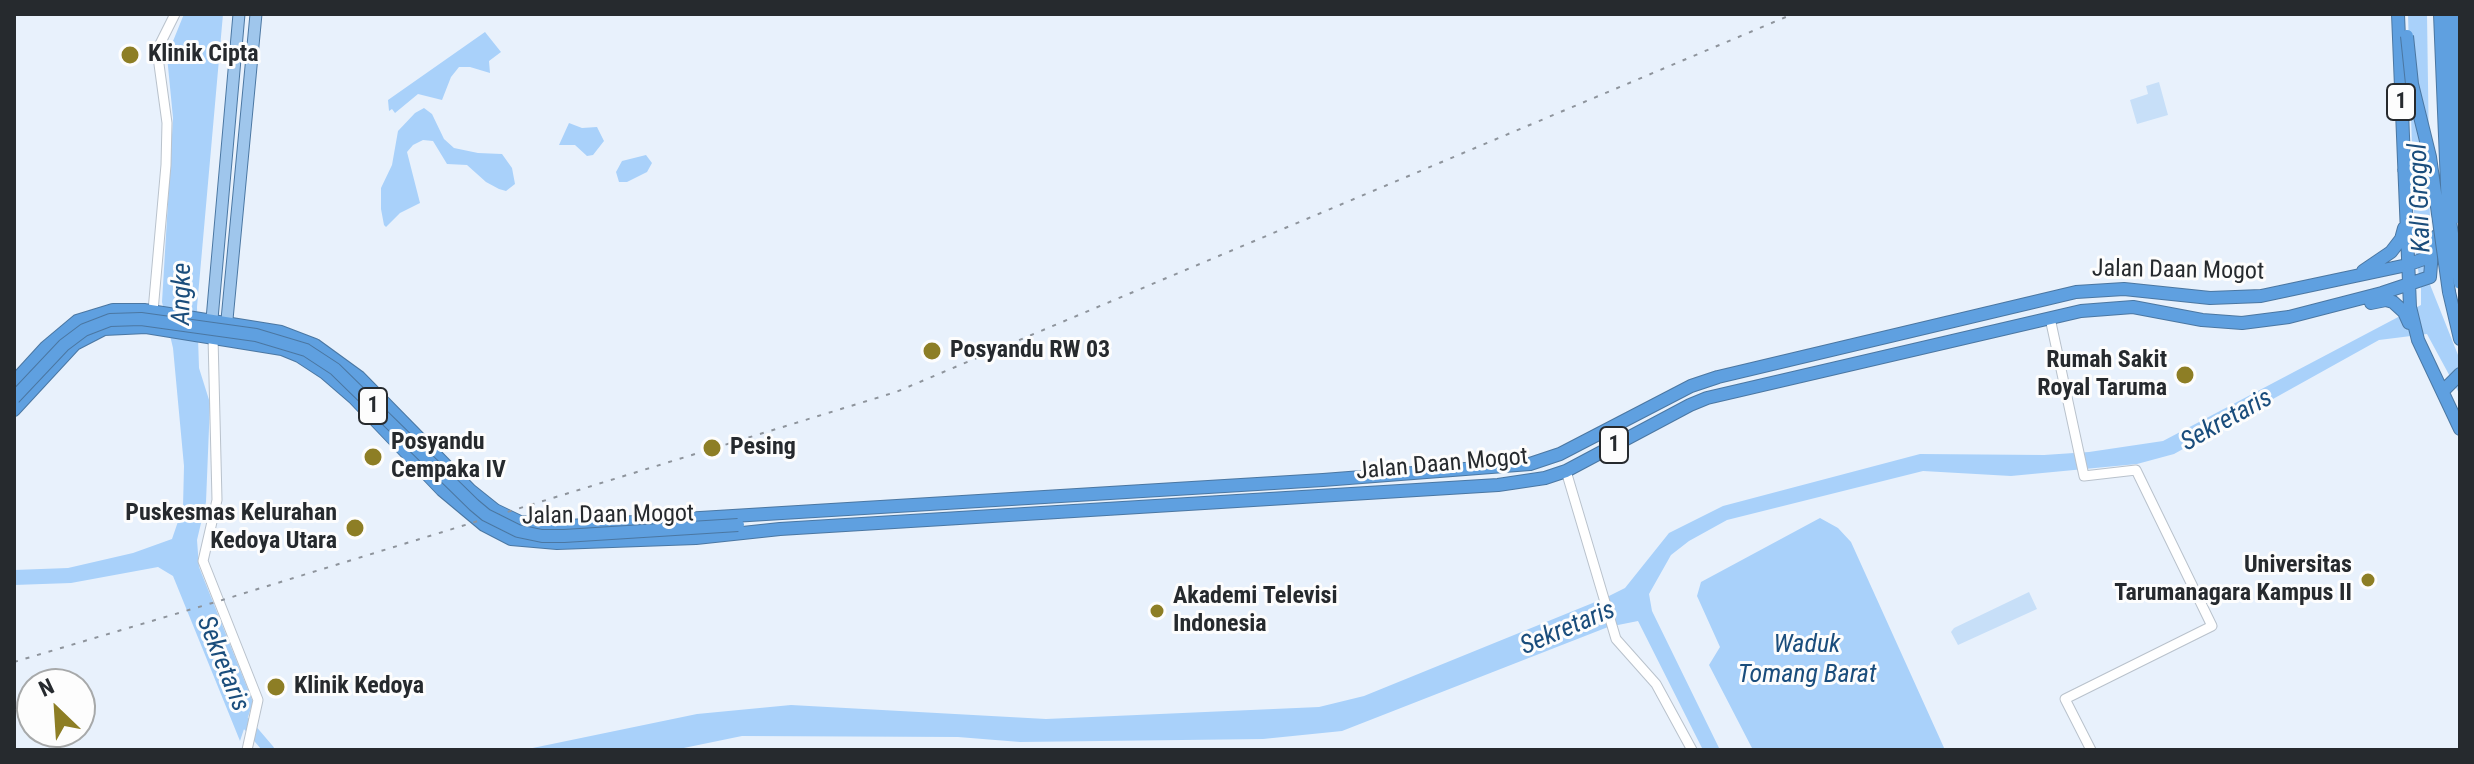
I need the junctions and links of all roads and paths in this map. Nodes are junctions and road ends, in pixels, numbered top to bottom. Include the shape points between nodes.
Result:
1 (175, 14) edge
2 (239, 14) edge
3 (256, 14) edge
4 (2398, 14) edge
5 (2405, 14) edge
6 (2440, 14) edge
7 (2452, 14) edge
8 (225, 171) junction
9 (240, 173) junction
10 (2408, 173) junction
11 (2460, 190) edge
12 (2460, 219) edge
13 (2406, 220) junction
14 (2460, 246) edge
15 (2430, 257) junction
16 (2411, 264) junction
17 (2460, 266) edge
18 (2353, 277) junction
19 (2421, 280) junction
20 (2460, 283) edge
21 (2407, 310) junction
22 (155, 312) junction
23 (2289, 317) junction
24 (2050, 318) junction
25 (207, 319) junction
26 (227, 322) junction
27 (1908, 333) junction
28 (214, 337) junction
29 (1883, 339) junction
30 (2460, 339) edge
31 (1912, 351) junction
32 (1887, 356) junction
33 (14, 382) edge
34 (2451, 382) edge
35 (14, 391) edge
36 (14, 398) edge
37 (14, 410) edge
38 (405, 424) junction
39 (2460, 429) edge
40 (391, 438) junction
41 (1566, 471) junction
42 (1323, 480) junction
43 (1308, 481) junction
44 (1316, 497) junction
45 (777, 514) junction
46 (738, 523) junction
47 (580, 525) junction
48 (561, 526) junction
49 (780, 529) junction
50 (557, 543) junction
51 (579, 543) junction
52 (248, 747) edge
53 (1692, 750) edge
54 (2091, 750) edge

1 - 22 street via 158,57 167,123
2 - 8 main road
3 - 9 main road
4 - 10 highway, 1
5 - 30 highway, bridge via 2412,84 2430,157
6 - 20 highway, 1, bridge via 2448,209
7 - 12 highway, 1, bridge
8 - 9 main road
8 - 25 main road
9 - 26 main road
10 - 11 highway via 2443,191
10 - 13 highway, 1
12 - 15 highway, 1 via 2433,239
13 - 16 highway, 1
13 - 18 highway via 2391,252
14 - 15 main road, 1
15 - 16 highway, 1
15 - 19 highway, 1
16 - 18 highway, Jalan Daan Mogot / 1
16 - 19 highway, 1
17 - 19 main road, 1
18 - 27 highway, Jalan Daan Mogot / 1 via 2237,298 2084,290
19 - 21 highway, 1
19 - 23 highway, Jalan Daan Mogot / 1
21 - 23 highway via 2383,300
21 - 34 highway via 2417,337
22 - 25 highway, Jalan Daan Mogot / 1
22 - 33 highway, Jalan Daan Mogot / 1 via 113,310 77,321
23 - 24 highway, Jalan Daan Mogot / 1 via 2219,322 2133,307
24 - 31 highway, Jalan Daan Mogot / 1
24 - 54 street via 2084,476 2136,470 2212,626 2065,699
25 - 26 highway, Jalan Daan Mogot / 1
26 - 28 main road
26 - 38 highway, Jalan Daan Mogot / 1 via 315,345 359,377
27 - 29 highway, Jalan Daan Mogot / 1
27 - 31 highway
28 - 37 highway, Jalan Daan Mogot / 1 via 104,329 75,344
28 - 40 highway, Jalan Daan Mogot / 1 via 282,349 318,367
28 - 52 street via 216,507 203,561 258,700
29 - 32 highway
29 - 42 highway, Jalan Daan Mogot / 1 via 1691,386 1541,462
31 - 32 highway, Jalan Daan Mogot / 1
32 - 41 highway, Jalan Daan Mogot / 1 via 1707,398
34 - 39 highway
35 - 46 highway, Jalan Daan Mogot / 1, bridge via 68,334 112,314 258,331 303,345 333,362 469,495 513,524 566,531
36 - 46 highway, Jalan Daan Mogot / 1, bridge via 64,345 110,320 141,319 256,335 306,350 335,369 474,505 518,531 564,536
38 - 40 highway
38 - 48 highway, Jalan Daan Mogot / 1 via 500,513 520,522
40 - 50 highway, Jalan Daan Mogot / 1 via 484,525 511,539
41 - 44 highway, Jalan Daan Mogot / 1 via 1516,483
41 - 53 street via 1615,636 1656,684
42 - 43 highway, Jalan Daan Mogot / 1
42 - 44 highway
43 - 44 highway
43 - 45 highway, Jalan Daan Mogot / 1
44 - 49 highway, Jalan Daan Mogot / 1
45 - 46 highway, Jalan Daan Mogot / 1
45 - 47 highway, Jalan Daan Mogot / 1
46 - 49 highway, Jalan Daan Mogot / 1
47 - 48 highway, Jalan Daan Mogot / 1
47 - 51 highway via 573,534
48 - 50 highway via 563,536
49 - 51 highway, Jalan Daan Mogot / 1
50 - 51 highway, Jalan Daan Mogot / 1

